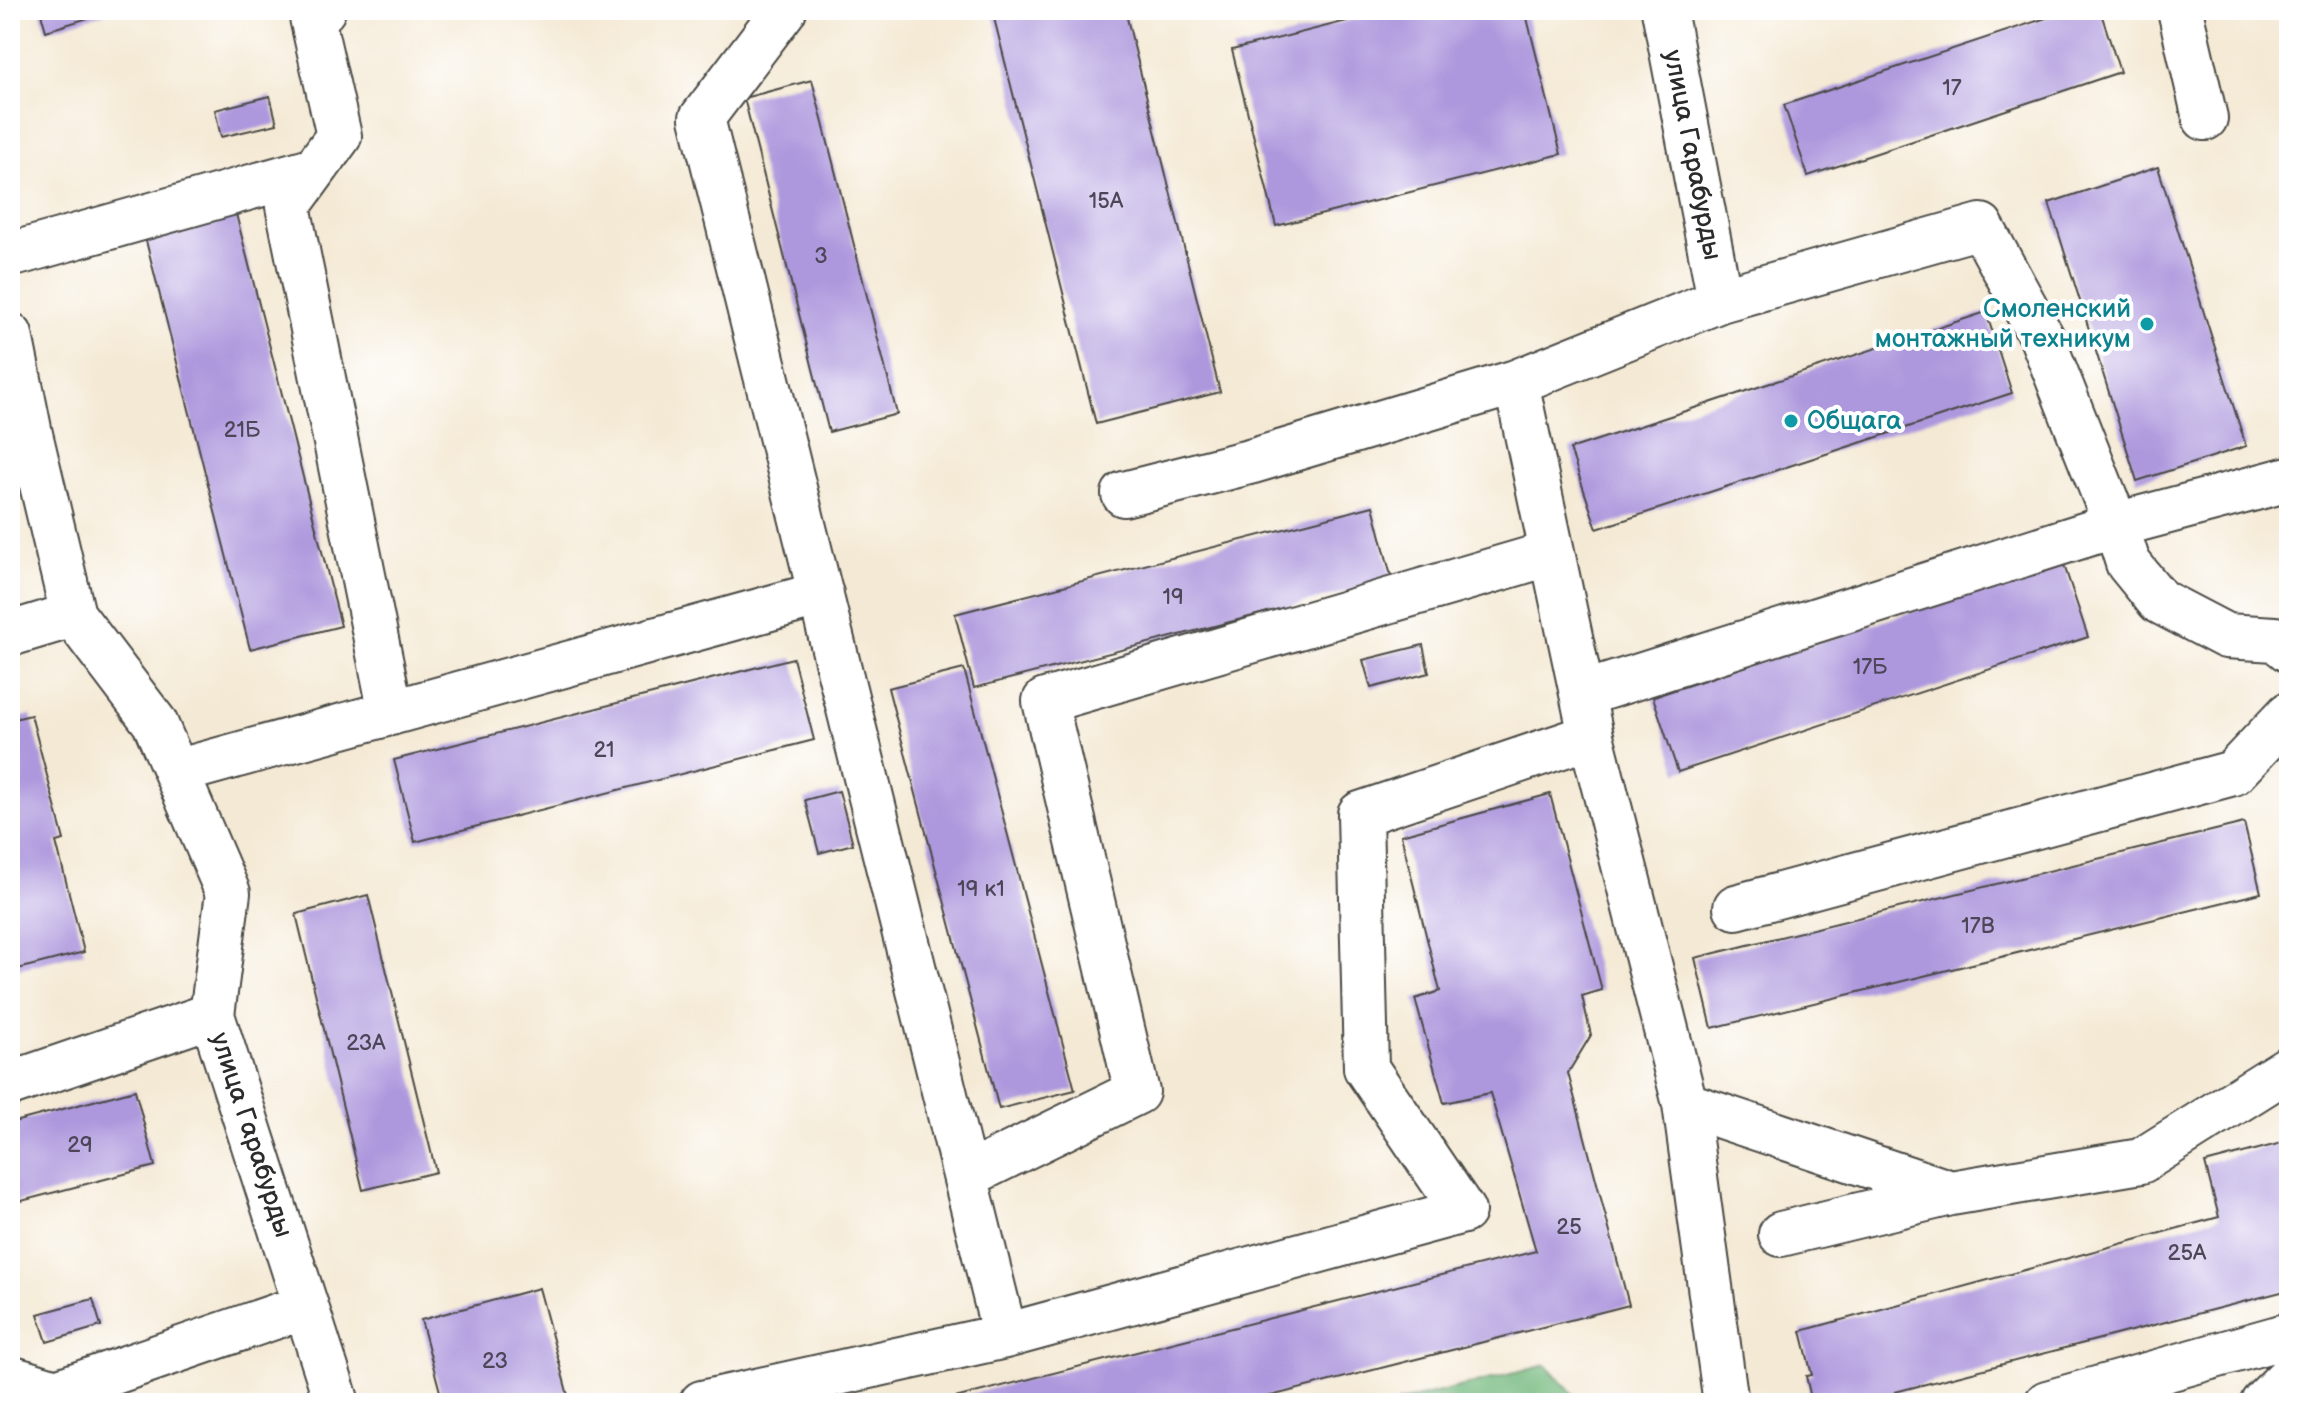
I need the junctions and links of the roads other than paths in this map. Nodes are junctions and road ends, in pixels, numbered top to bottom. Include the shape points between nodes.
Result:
1 (323, 10) edge
2 (784, 10) edge
3 (1664, 10) edge
4 (2180, 10) edge
5 (2205, 118) dead end
6 (315, 169) junction
7 (10, 255) edge
8 (1720, 300) junction
9 (10, 335) edge
10 (1516, 382) junction
11 (20, 438) edge
12 (2289, 479) edge
13 (1124, 494) dead end
14 (2116, 525) junction
15 (1552, 553) junction
16 (821, 594) junction
17 (73, 615) junction
18 (10, 634) edge
19 (2289, 650) edge
20 (391, 713) junction
21 (2289, 714) edge
22 (1587, 715) junction
23 (176, 772) junction
24 (1736, 907) dead end
25 (212, 1015) junction
26 (2289, 1068) edge
27 (10, 1084) edge
28 (1685, 1104) junction
29 (966, 1176) junction
30 (1951, 1193) junction
31 (1781, 1234) dead end
32 (306, 1306) junction
33 (2289, 1335) edge
34 (1005, 1336) junction
35 (2289, 1377) edge
36 (10, 1378) edge
37 (337, 1403) edge
38 (702, 1403) edge
39 (1726, 1403) edge
40 (2047, 1403) edge
41 (2263, 1403) edge

1 - 6 street via 311,13 339,136
2 - 16 street via 702,118
3 - 8 street, улица Гарабурды
4 - 5 street
6 - 7 street
6 - 20 street via 288,206
8 - 10 street
8 - 14 street via 1981,226 2042,338
9 - 11 street, улица Гарабурды
10 - 13 street
10 - 15 street
11 - 17 street, улица Гарабурды
12 - 14 street
14 - 19 street via 2128,563 2159,601 2226,636 2275,639
14 - 22 street
15 - 22 street
15 - 29 street via 1045,701 1137,1092
16 - 20 street
16 - 29 street
17 - 18 street
17 - 23 street, улица Гарабурды via 155,723
20 - 23 street
21 - 24 street via 2233,773
22 - 28 street
22 - 34 street via 1360,814 1366,1068 1463,1211
23 - 25 street, улица Гарабурды via 228,893
25 - 27 street
25 - 32 street, улица Гарабурды
26 - 30 street via 2141,1161
28 - 30 street
28 - 39 street
29 - 34 street
30 - 31 street
32 - 36 street via 56,1392
32 - 37 street, улица Гарабурды
33 - 40 street
34 - 38 street
35 - 41 street

